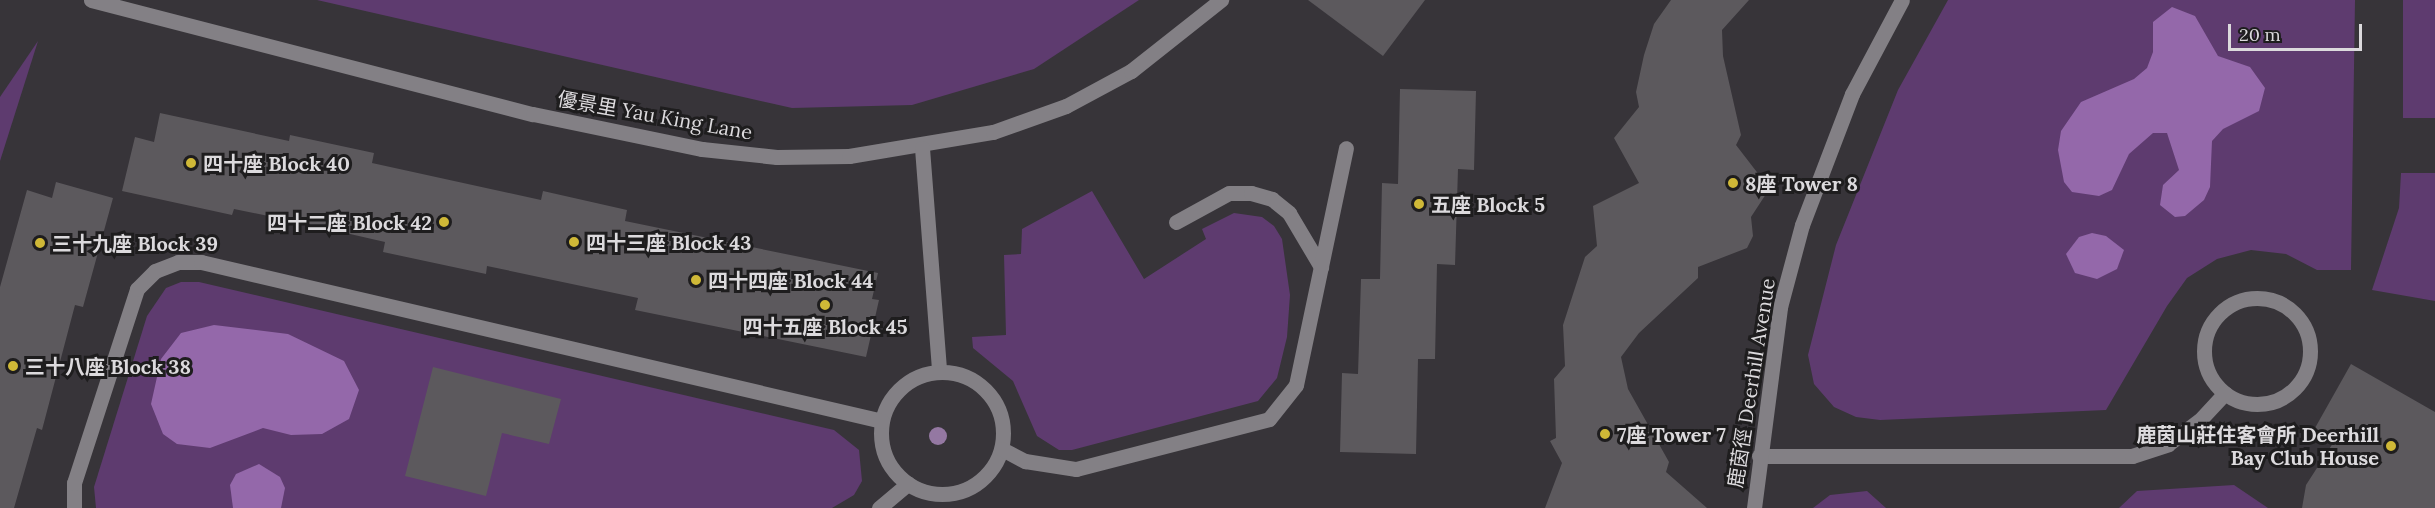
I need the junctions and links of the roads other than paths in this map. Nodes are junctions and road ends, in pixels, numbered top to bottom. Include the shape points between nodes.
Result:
1 (91, 0) edge
2 (1221, 0) edge
3 (1902, 0) edge
4 (922, 148) junction
5 (1346, 148) dead end
6 (1176, 222) dead end
7 (1321, 267) junction
8 (939, 371) junction
9 (2225, 393) junction
10 (882, 421) junction
11 (1002, 449) junction
12 (1759, 456) junction
13 (908, 484) junction
14 (74, 508) edge
15 (879, 508) edge
16 (1754, 508) edge

1 - 4 street, 優景里 Yau King Lane via 533,114 702,149 777,157 849,156
2 - 4 street, 優景里 Yau King Lane via 1131,71 1066,106 993,132
3 - 12 street, 鹿茵徑 Deerhill Avenue via 1852,94 1802,225 1780,308
4 - 8 street
5 - 7 street
6 - 7 street via 1229,194 1251,193 1272,199 1289,213
7 - 11 street via 1296,385 1269,419 1076,469 1025,461
8 - 10 street via 903,384 890,399
8 - 11 street via 958,373 991,394 1000,411
9 - 9 street via 2205,363 2204,344 2220,312 2253,298 2289,308 2302,321 2308,339 2304,374 2278,399 2260,404
9 - 12 street via 2199,422 2168,444 2132,456
10 - 13 street via 884,455
10 - 14 street via 201,262 178,262 154,271 137,289 74,483
11 - 13 street via 981,481 964,490 925,492
12 - 16 street, 鹿茵徑 Deerhill Avenue
13 - 15 street

